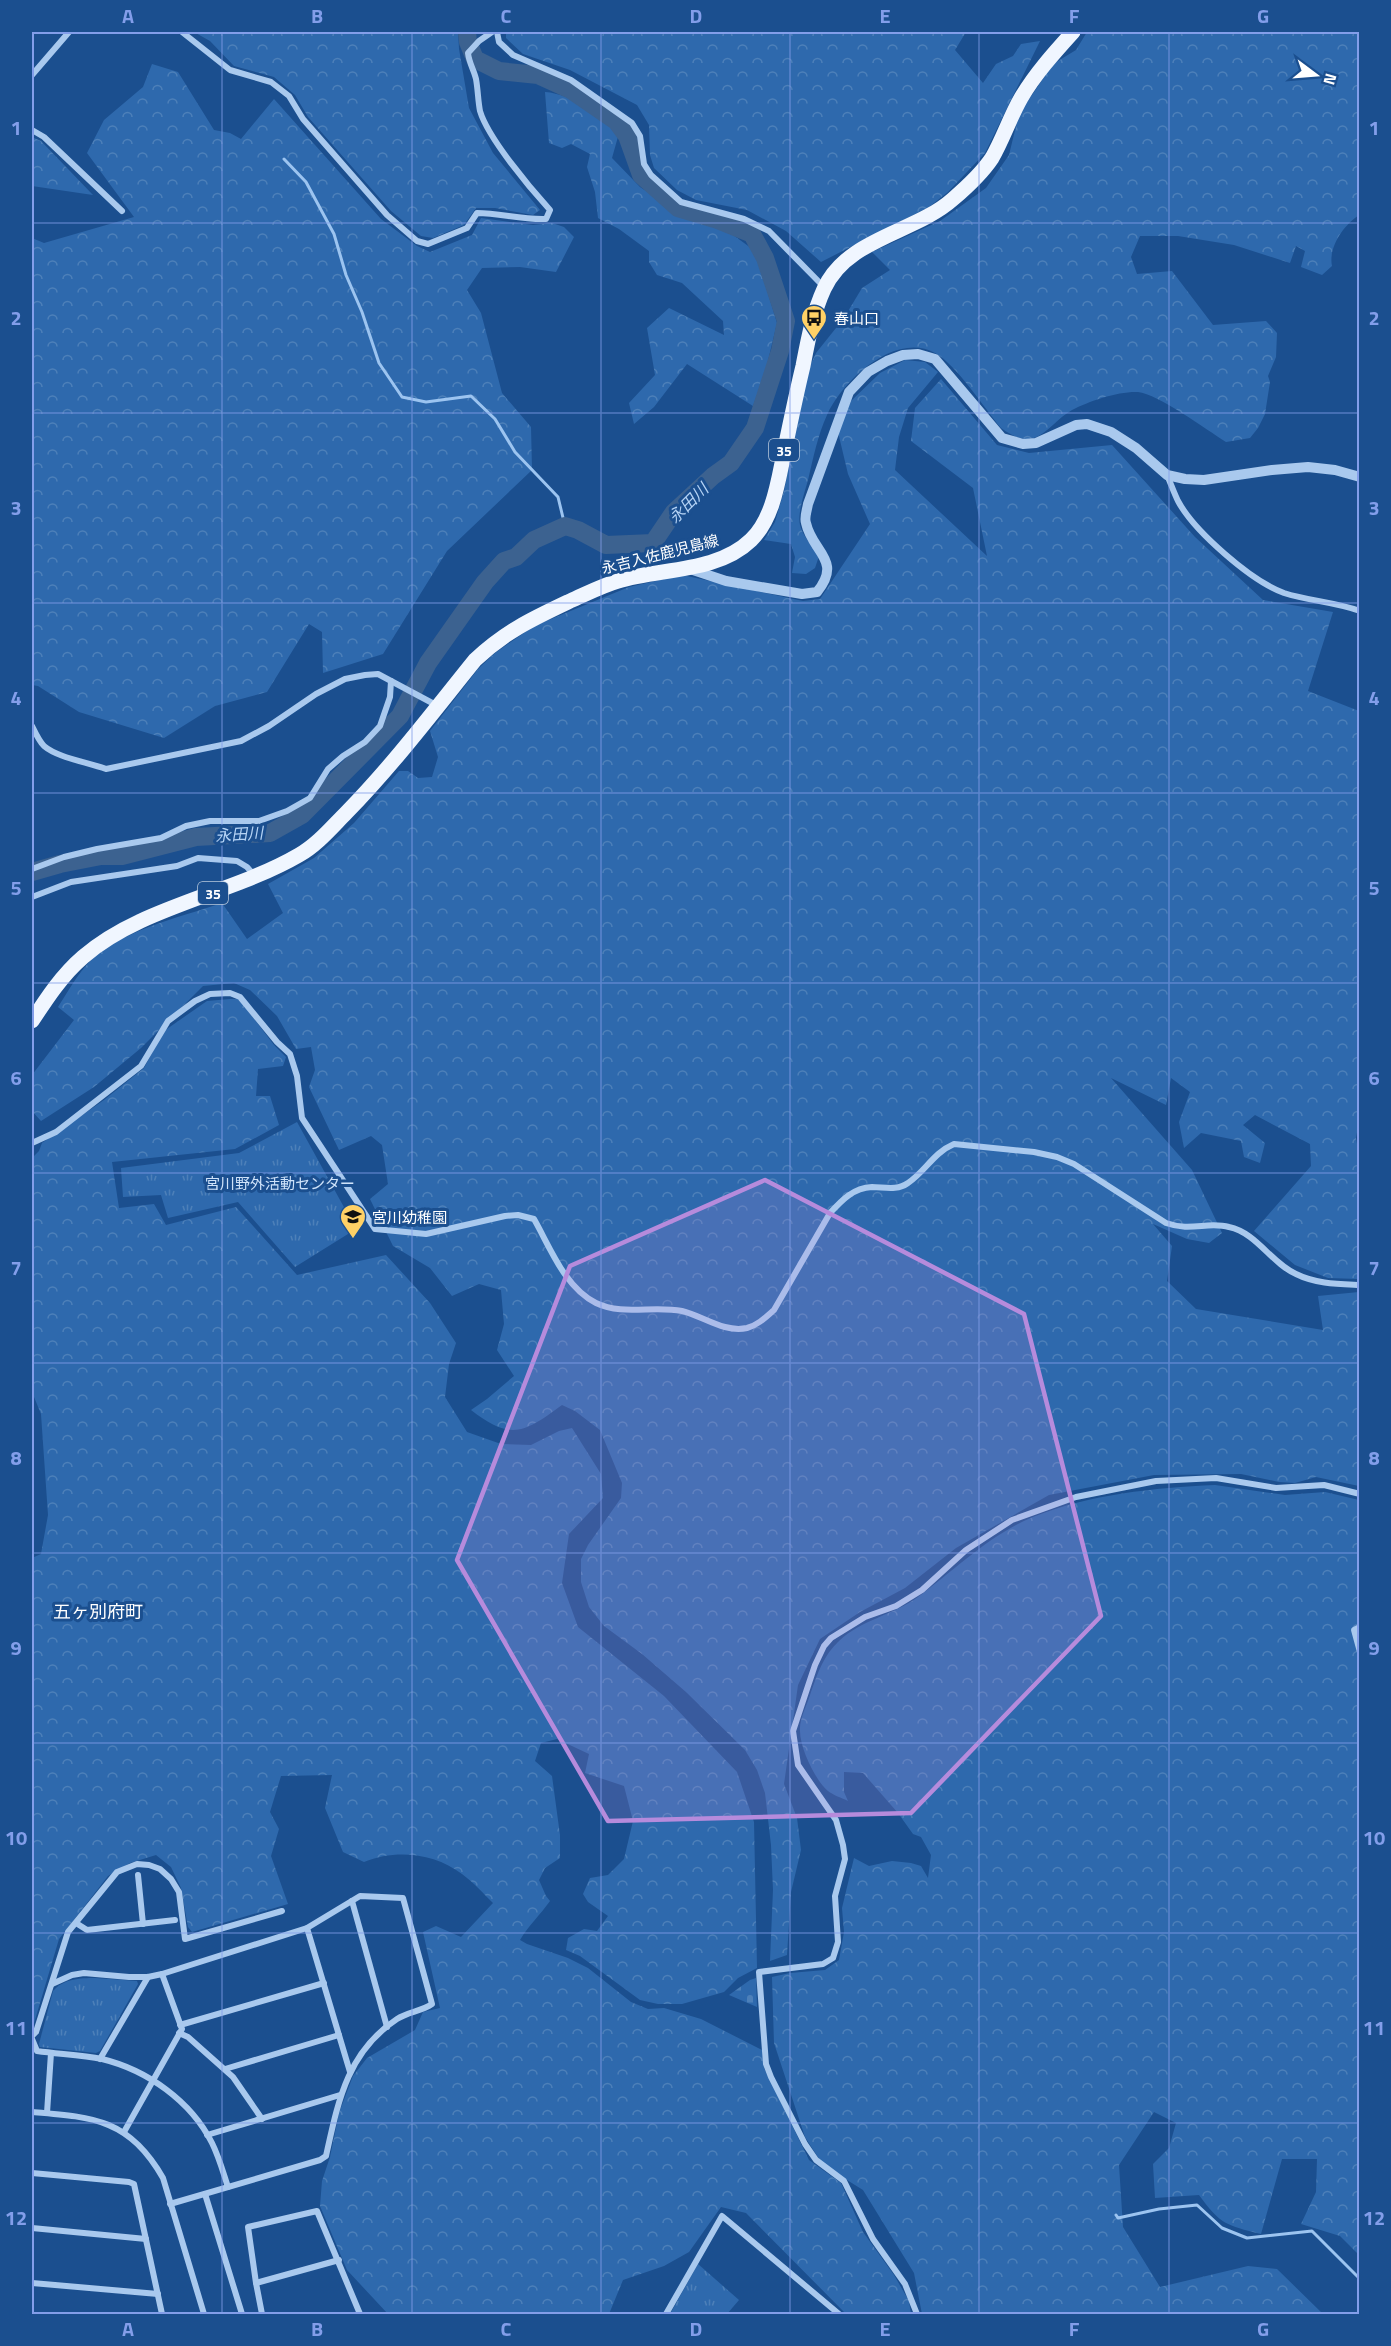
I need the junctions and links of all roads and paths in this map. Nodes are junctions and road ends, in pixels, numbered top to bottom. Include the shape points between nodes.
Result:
1 (69, 32) edge
2 (182, 32) edge
3 (492, 32) edge
4 (497, 32) edge
5 (1073, 32) edge
6 (32, 75) edge
7 (32, 130) edge
8 (122, 211) dead end
9 (825, 288) junction
10 (1167, 475) junction
11 (1359, 477) edge
12 (685, 568) junction
13 (1359, 611) edge
14 (391, 681) junction
15 (432, 702) junction
16 (32, 726) edge
17 (32, 869) edge
18 (255, 877) junction
19 (32, 897) edge
20 (32, 1021) edge
21 (32, 1143) edge
22 (1359, 1286) edge
23 (1359, 1494) edge
24 (1359, 1628) edge
25 (1359, 1652) edge
26 (138, 1875) dead end
27 (352, 1901) junction
28 (282, 1911) dead end
29 (175, 1920) dead end
30 (76, 1923) junction
31 (143, 1924) junction
32 (307, 1928) junction
33 (162, 1974) junction
34 (148, 1977) junction
35 (324, 1983) junction
36 (52, 1984) junction
37 (180, 2025) junction
38 (387, 2027) junction
39 (179, 2033) junction
40 (339, 2035) junction
41 (32, 2038) edge
42 (51, 2053) junction
43 (100, 2059) junction
44 (225, 2069) junction
45 (350, 2072) junction
46 (153, 2080) junction
47 (340, 2095) junction
48 (32, 2112) edge
49 (46, 2113) junction
50 (262, 2119) junction
51 (124, 2132) junction
52 (207, 2135) junction
53 (32, 2173) edge
54 (228, 2187) junction
55 (205, 2194) junction
56 (170, 2204) junction
57 (32, 2228) edge
58 (147, 2238) junction
59 (339, 2260) junction
60 (32, 2283) edge
61 (255, 2283) junction
62 (158, 2294) junction
63 (360, 2313) edge
64 (162, 2314) edge
65 (204, 2314) edge
66 (242, 2314) edge
67 (262, 2314) edge
68 (351, 2314) edge
69 (666, 2314) edge
70 (839, 2314) edge
71 (917, 2314) edge

1 - 6 street
2 - 3 street via 230,70 272,82 289,96 303,119 387,215 417,241 428,244 467,228 477,213 529,220 546,219 550,210 507,157 480,111 476,76 468,53
4 - 9 street via 499,42 513,55 571,80 632,123 640,136 644,164 681,202 744,219 770,231
5 - 9 main road, 永吉入佐鹿児島線 / 35 via 1022,96 992,158 974,180 935,213 854,255 834,272
7 - 8 street
9 - 12 main road, 永吉入佐鹿児島線 / 35 via 812,321 778,480 762,528 737,552
10 - 11 street via 1204,480 1308,467
10 - 12 street via 1111,432 1087,424 1036,443 1002,438 934,359 903,355 868,372 849,392 808,504 805,522 828,569 817,592 802,594
10 - 13 street via 1188,516 1248,573 1283,592
12 - 15 main road, 永吉入佐鹿児島線 / 35 via 618,581 519,625 495,641
14 - 15 street
14 - 16 street via 378,674 345,679 241,741 106,770 55,754 42,744
14 - 17 street via 380,726 328,769 310,798 287,811 259,821 202,822 161,837 63,857
15 - 18 main road, 永吉入佐鹿児島線 / 35 via 380,778 332,828 301,854
18 - 19 street via 237,861 198,858 177,866 71,882
18 - 20 main road, 永吉入佐鹿児島線 / 35 via 106,939 63,976
21 - 22 street via 56,1132 141,1066 168,1021 210,994 230,993 240,997 290,1054 302,1118 375,1229 426,1234 505,1216 534,1219 576,1288 596,1303 622,1311 676,1310 730,1329 747,1328 763,1320 774,1310 830,1213 842,1200 871,1187 896,1188 908,1184 933,1156 954,1144 1057,1157 1166,1223 1179,1228 1229,1226 1246,1233 1296,1274
23 - 71 street via 1324,1485 1276,1488 1216,1478 1156,1482 1076,1497 1012,1520 966,1550 922,1590 845,1628 824,1646 793,1731 798,1765 836,1821 843,1845 845,1859 835,1896 838,1942 833,1958 823,1964 759,1972 766,2064 805,2144 816,2160 844,2181 869,2232 905,2284
24 - 25 street via 1354,1630
26 - 31 street
27 - 32 street
27 - 38 street
27 - 38 street via 360,1896 403,1898 432,2004 398,2018
28 - 30 street via 185,1939 179,1892 171,1879 149,1864 137,1864 117,1872
29 - 31 street
30 - 31 street via 87,1930
30 - 36 street via 69,1932
32 - 33 street
32 - 35 street
33 - 34 street
33 - 37 street
34 - 36 street via 84,1973
34 - 43 street
35 - 37 street
35 - 40 street
36 - 41 street
37 - 39 street
38 - 45 street via 364,2048
39 - 44 street
39 - 46 street
40 - 44 street
40 - 45 street
41 - 42 street via 37,2051
42 - 43 street
42 - 49 street
43 - 46 street
44 - 50 street via 234,2076
45 - 47 street
46 - 51 street
46 - 52 street via 170,2091
47 - 50 street
47 - 54 street via 323,2159
48 - 49 street
49 - 51 street via 81,2116
50 - 52 street
51 - 56 street via 153,2161 163,2178
52 - 54 street
53 - 58 street via 134,2184
54 - 55 street
55 - 56 street
55 - 66 street
56 - 65 street
57 - 58 street
58 - 62 street
59 - 61 street
59 - 61 street via 317,2211 248,2227
59 - 63 street
60 - 62 street
61 - 67 street
62 - 64 street
63 - 68 street
69 - 70 street via 722,2216

